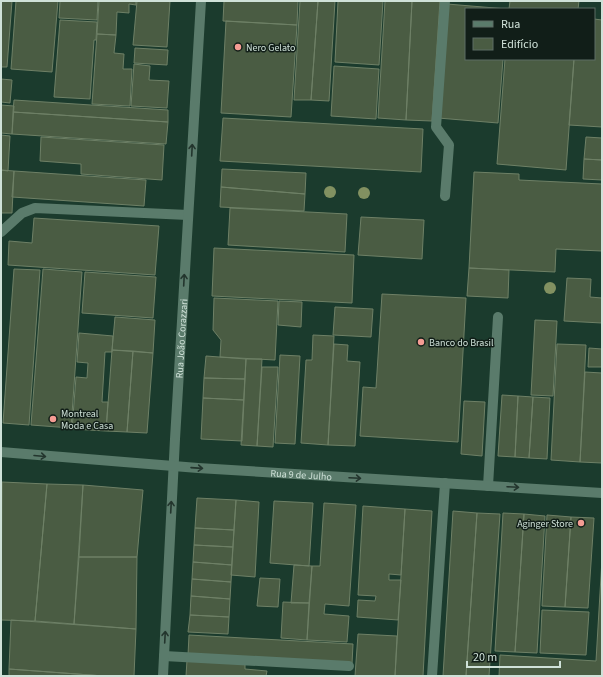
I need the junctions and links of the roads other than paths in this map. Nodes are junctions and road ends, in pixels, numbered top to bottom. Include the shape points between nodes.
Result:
1 (201, 1) edge
2 (445, 1) edge
3 (445, 196) dead end
4 (188, 215) junction
5 (1, 232) edge
6 (498, 316) dead end
7 (1, 452) edge
8 (173, 467) junction
9 (445, 483) junction
10 (488, 486) junction
11 (602, 493) edge
12 (164, 656) junction
13 (349, 666) dead end
14 (163, 676) edge
15 (432, 676) edge

4 -> 1 street, Rua João Corazzari
2 - 3 street via 436,127 449,145
4 - 5 street via 35,208 22,213
8 -> 4 street, Rua João Corazzari
6 - 10 street
7 -> 8 street, Rua 9 de Julho
8 -> 9 street, Rua 9 de Julho
12 -> 8 street, Rua João Corazzari
9 - 10 street, Rua 9 de Julho
9 - 15 street
10 -> 11 street, Rua 9 de Julho
12 - 13 street
12 - 14 street, Rua João Corazzari

